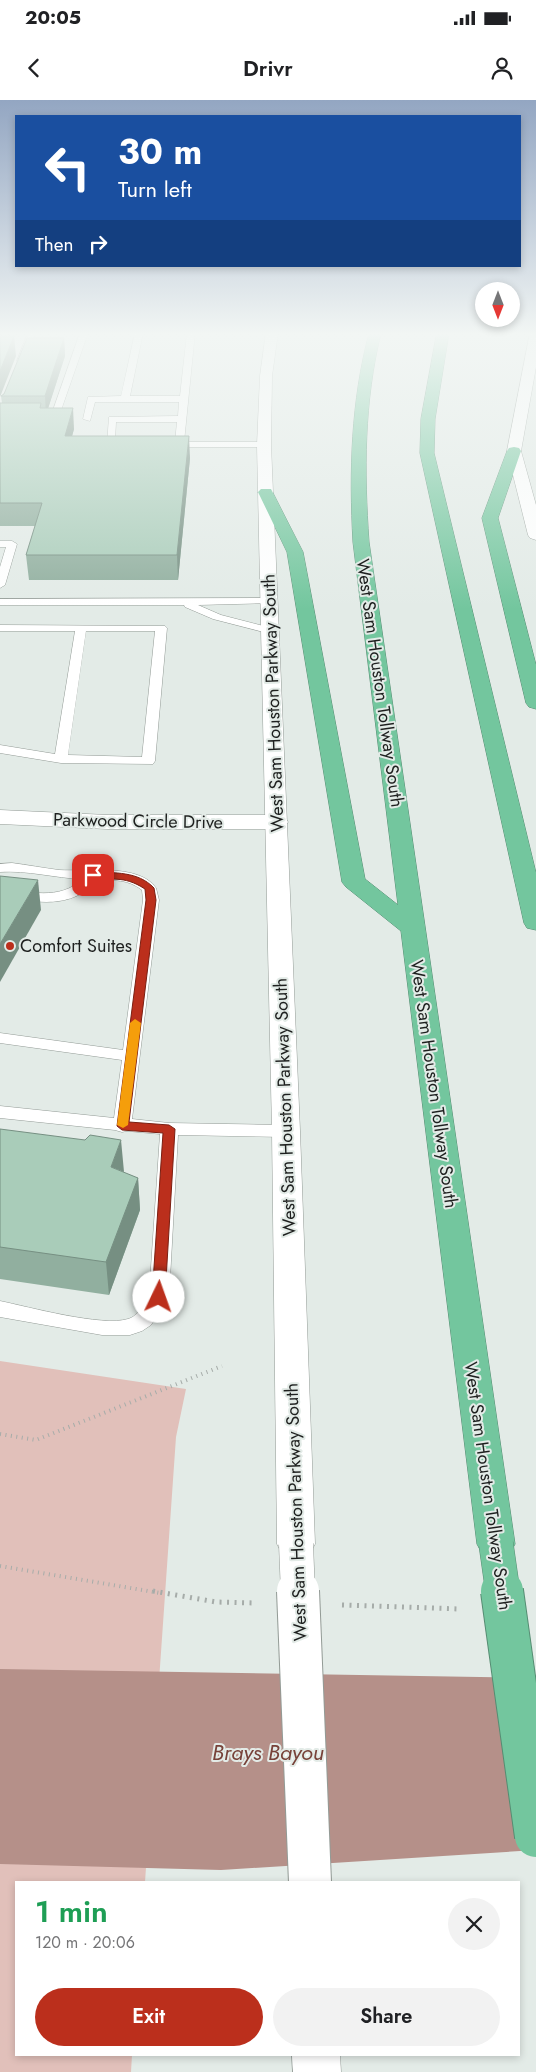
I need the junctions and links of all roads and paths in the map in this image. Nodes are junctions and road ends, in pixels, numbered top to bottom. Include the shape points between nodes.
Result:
1 (99, 425) edge
2 (182, 425) edge
3 (265, 425) edge
4 (360, 425) edge
5 (428, 425) edge
6 (520, 425) edge
7 (139, 445) edge
8 (155, 445) edge
9 (180, 445) junction
10 (264, 445) junction
11 (514, 452) junction
12 (266, 492) junction
13 (536, 535) edge
14 (0, 544) edge
15 (0, 583) edge
16 (179, 601) junction
17 (270, 601) junction
18 (0, 602) edge
19 (0, 628) edge
20 (81, 628) junction
21 (271, 631) junction
22 (536, 703) edge
23 (0, 749) edge
24 (60, 759) junction
25 (0, 817) edge
26 (277, 822) junction
27 (0, 868) edge
28 (93, 875) junction
29 (0, 891) edge
30 (536, 923) edge
31 (412, 928) junction
32 (0, 1038) edge
33 (131, 1056) junction
34 (0, 1112) edge
35 (122, 1126) junction
36 (169, 1129) junction
37 (286, 1130) junction
38 (0, 1309) edge
39 (222, 1366) dead end
40 (0, 1434) edge
41 (536, 1836) edge
42 (310, 1881) edge
43 (316, 2056) edge
44 (317, 2072) edge

1 - 7 lane via 110,442
2 - 9 lane
3 - 10 main road, West Sam Houston Parkway South
4 - 31 highway, West Sam Houston Tollway South via 360,518 365,579
5 - 30 highway via 427,453
6 - 11 main road
8 - 9 lane
9 - 10 lane
10 - 12 main road, West Sam Houston Parkway South
11 - 13 main road
11 - 22 highway via 490,518
12 - 17 main road, West Sam Houston Parkway South
12 - 31 highway via 295,552 354,882
14 - 15 lane via 12,544
16 - 17 lane
16 - 18 lane
16 - 21 lane via 217,617
17 - 21 main road, West Sam Houston Parkway South
19 - 20 lane
20 - 24 lane
20 - 24 lane via 161,628 148,761
21 - 26 main road, West Sam Houston Parkway South
23 - 24 lane
25 - 26 main road, Parkwood Circle Drive via 108,822
26 - 37 main road, West Sam Houston Parkway South
27 - 28 lane
28 - 29 lane via 80,889 65,895 44,897
28 - 33 lane via 123,876 138,880 149,888 151,900
31 - 41 highway, West Sam Houston Tollway South, bridge
32 - 33 lane
33 - 35 lane
34 - 35 lane
35 - 36 lane
36 - 37 lane
36 - 38 lane via 159,1297 150,1314 132,1327 100,1327
37 - 42 main road, West Sam Houston Parkway South, bridge via 296,1544
39 - 40 path via 36,1440
43 - 44 main road

